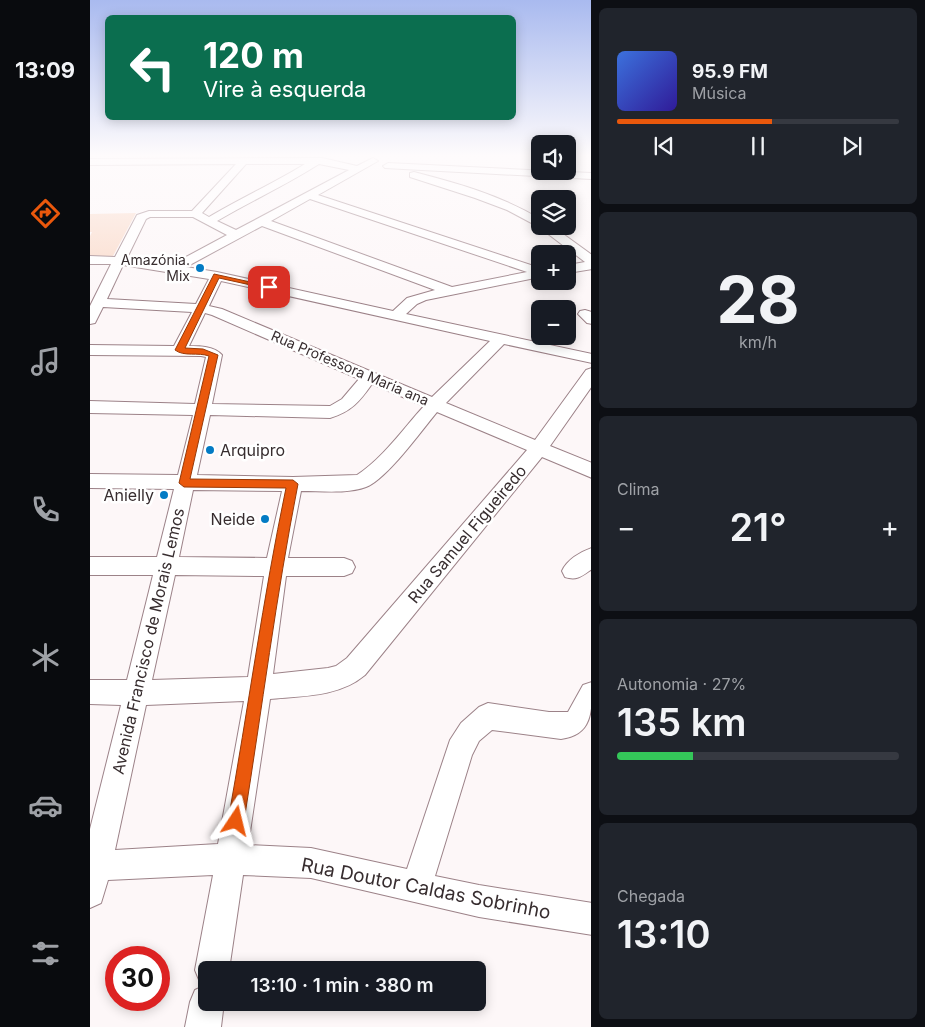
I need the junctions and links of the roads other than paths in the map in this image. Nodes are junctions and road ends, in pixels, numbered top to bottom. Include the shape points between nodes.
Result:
1 (206, 202) edge
2 (243, 202) edge
3 (299, 202) edge
4 (328, 202) edge
5 (495, 202) edge
6 (195, 214) junction
7 (531, 218) edge
8 (210, 221) junction
9 (263, 222) junction
10 (236, 235) junction
11 (555, 235) edge
12 (90, 260) edge
13 (119, 261) junction
14 (591, 263) edge
15 (576, 267) edge
16 (175, 268) junction
17 (531, 269) edge
18 (531, 274) edge
19 (216, 276) junction
20 (450, 291) junction
21 (98, 303) junction
22 (200, 308) junction
23 (396, 315) junction
24 (90, 320) edge
25 (501, 338) junction
26 (90, 350) edge
27 (179, 350) junction
28 (591, 359) edge
29 (591, 374) edge
30 (369, 377) junction
31 (435, 404) junction
32 (90, 407) edge
33 (201, 411) junction
34 (538, 449) junction
35 (591, 471) edge
36 (90, 480) edge
37 (184, 483) junction
38 (293, 484) junction
39 (591, 557) edge
40 (90, 566) edge
41 (166, 566) junction
42 (276, 566) junction
43 (344, 567) dead end
44 (573, 571) dead end
45 (258, 689) junction
46 (90, 692) edge
47 (137, 692) junction
48 (591, 694) edge
49 (230, 859) junction
50 (92, 875) edge
51 (416, 888) junction
52 (591, 919) edge
53 (213, 961) edge
54 (205, 1011) edge
55 (203, 1027) edge

1 - 6 street
2 - 8 street
3 - 9 street
4 - 17 street
5 - 7 street
6 - 8 street
6 - 13 street via 150,214 141,218
8 - 10 street
9 - 10 street
9 - 20 street
10 - 16 street
11 - 14 street
12 - 13 street
13 - 16 street
13 - 21 street
14 - 15 street
16 - 19 street
18 - 20 street
19 - 22 street
19 - 23 street
20 - 23 street via 412,301
21 - 22 street, Rua Professora Maria ana
21 - 24 street
22 - 27 street
22 - 30 street, Rua Professora Maria ana via 237,319
23 - 25 street
25 - 28 street
25 - 31 street
26 - 27 street
27 - 33 street, Avenida Francisco de Morais Lemos via 214,355
29 - 34 street, Rua Samuel Figueiredo
30 - 31 street, Rua Professora Maria ana
30 - 33 street via 339,410
31 - 34 street, Rua Professora Maria ana
31 - 38 street via 395,450 362,481
32 - 33 street
33 - 37 street, Avenida Francisco de Morais Lemos
34 - 35 street, Rua Professora Maria ana
34 - 45 street, Rua Samuel Figueiredo via 352,670 330,680
36 - 37 street
37 - 38 street
37 - 41 street, Avenida Francisco de Morais Lemos
38 - 42 street
39 - 44 street
40 - 41 street
41 - 42 street
41 - 47 street, Avenida Francisco de Morais Lemos
42 - 43 street
42 - 45 street
45 - 47 street, Rua Samuel Figueiredo
45 - 49 street
46 - 47 street, Rua Samuel Figueiredo
47 - 50 street, Avenida Francisco de Morais Lemos
48 - 51 street via 579,721 572,726 488,716 470,732 460,750
49 - 50 street, Rua Doutor Caldas Sobrinho
49 - 51 street, Rua Doutor Caldas Sobrinho via 311,863
49 - 53 street
51 - 52 street, Rua Doutor Caldas Sobrinho
54 - 55 street

